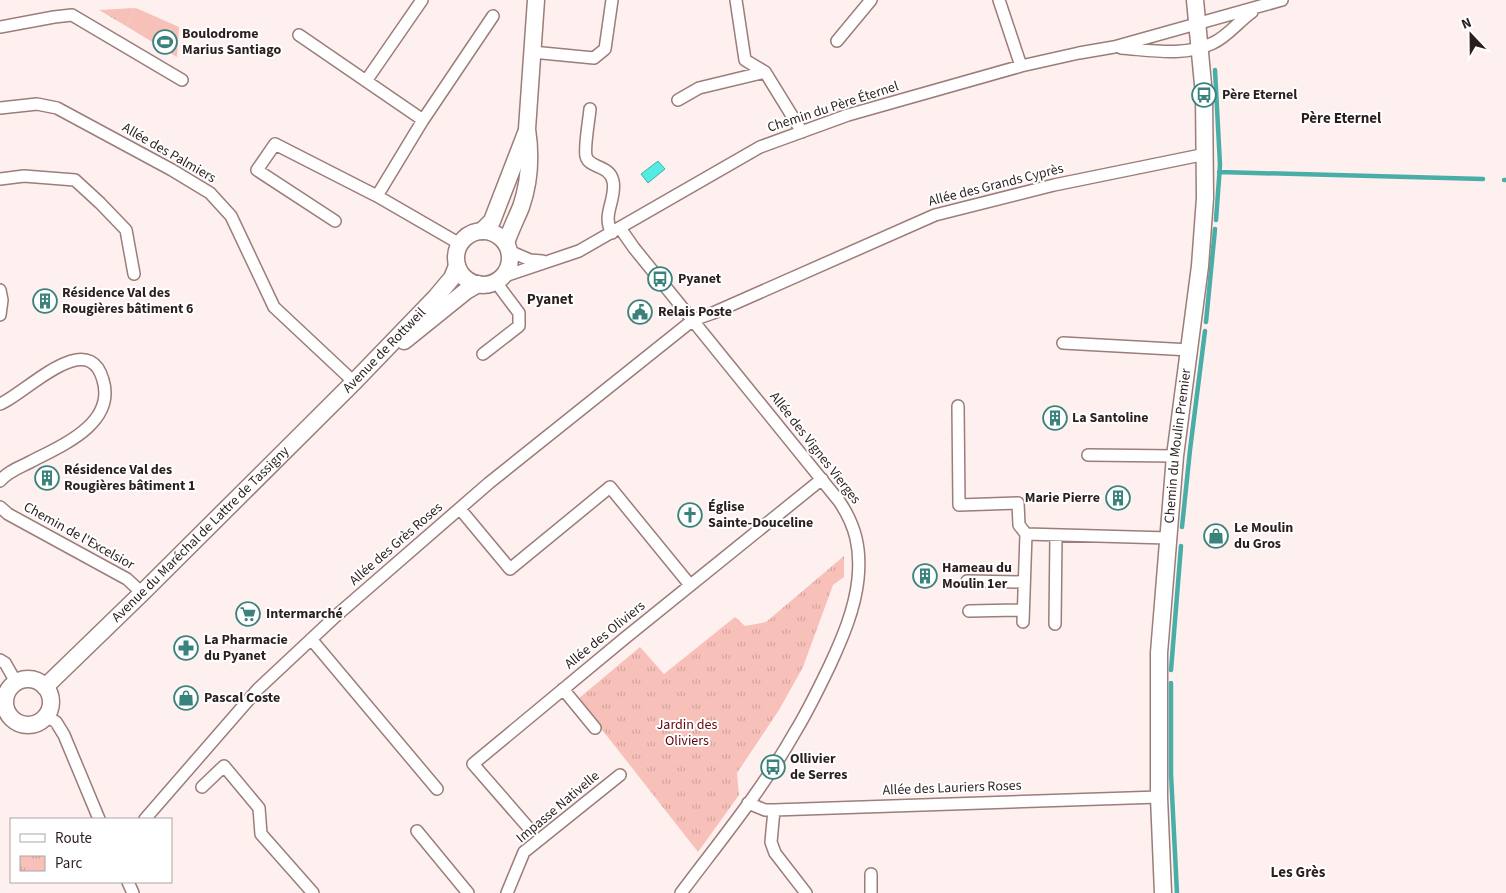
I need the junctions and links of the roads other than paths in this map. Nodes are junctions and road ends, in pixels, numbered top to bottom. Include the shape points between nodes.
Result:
1 (422, 0) edge
2 (536, 0) edge
3 (612, 0) edge
4 (736, 0) edge
5 (871, 0) edge
6 (999, 0) edge
7 (1195, 0) edge
8 (1282, 0) edge
9 (1263, 6) junction
10 (493, 16) dead end
11 (1198, 23) junction
12 (0, 27) edge
13 (299, 35) dead end
14 (837, 41) dead end
15 (1114, 47) junction
16 (1200, 47) junction
17 (532, 52) junction
18 (1021, 66) junction
19 (765, 72) junction
20 (182, 80) dead end
21 (366, 81) junction
22 (678, 100) dead end
23 (0, 108) edge
24 (590, 109) dead end
25 (423, 120) junction
26 (527, 129) junction
27 (802, 132) junction
28 (1206, 154) junction
29 (0, 179) edge
30 (377, 196) junction
31 (335, 221) dead end
32 (482, 231) junction
33 (616, 231) junction
34 (460, 244) junction
35 (508, 247) junction
36 (554, 260) junction
37 (457, 266) junction
38 (134, 274) dead end
39 (500, 279) junction
40 (478, 284) junction
41 (0, 290) edge
42 (0, 315) edge
43 (693, 320) junction
44 (1063, 343) dead end
45 (1190, 350) junction
46 (483, 354) dead end
47 (354, 382) junction
48 (0, 404) edge
49 (958, 406) dead end
50 (1088, 455) dead end
51 (1175, 456) junction
52 (822, 479) junction
53 (0, 481) edge
54 (460, 509) junction
55 (3, 514) edge
56 (1026, 534) junction
57 (1056, 535) junction
58 (1168, 538) junction
59 (967, 580) dead end
60 (1024, 582) junction
61 (690, 585) junction
62 (142, 593) junction
63 (969, 610) dead end
64 (1023, 610) junction
65 (1023, 622) dead end
66 (1055, 624) dead end
67 (311, 639) junction
68 (0, 660) edge
69 (16, 682) junction
70 (45, 687) junction
71 (563, 689) junction
72 (46, 716) junction
73 (5, 722) edge
74 (594, 728) dead end
75 (620, 775) dead end
76 (202, 787) dead end
77 (437, 789) dead end
78 (1159, 796) junction
79 (748, 803) junction
80 (774, 810) junction
81 (99, 818) edge
82 (146, 818) edge
83 (527, 826) dead end
84 (417, 831) dead end
85 (871, 874) dead end
86 (313, 893) edge
87 (468, 893) edge
88 (507, 893) edge
89 (681, 893) edge
90 (806, 893) edge
91 (871, 893) edge
92 (1163, 893) edge

1 - 21 street
2 - 17 main road
3 - 17 street via 605,49 594,58
4 - 19 street via 745,60
5 - 14 street
6 - 18 street
7 - 11 main road, Chemin du Moulin Premier
8 - 9 street, Chemin du Père Éternel
9 - 11 street, Chemin du Père Éternel
9 - 16 street, Chemin du Père Éternel via 1213,43
10 - 25 street
11 - 15 street, Chemin du Père Éternel
11 - 16 main road, Chemin du Moulin Premier
12 - 20 street via 72,15
13 - 21 street
15 - 16 street, Chemin du Père Éternel via 1164,52
15 - 18 street, Chemin du Père Éternel
16 - 28 main road, Chemin du Moulin Premier
17 - 26 main road
18 - 27 street, Chemin du Père Éternel via 848,115
19 - 22 street via 699,88
19 - 27 street
21 - 25 street
23 - 47 street, Allée des Palmiers via 37,104 57,108 210,193 231,216 274,307
24 - 33 street via 586,155 590,162 606,170 614,182 607,224
25 - 30 street
26 - 32 main road via 492,221
26 - 35 main road via 530,168
27 - 33 street, Chemin du Père Éternel via 760,147
28 - 43 street, Allée des Grands Cyprès via 1054,185 935,215
28 - 45 main road, Chemin du Moulin Premier via 1204,234
29 - 38 street via 24,176 75,180 126,230
30 - 31 street via 275,144 257,170
30 - 34 street
32 - 34 main road via 473,232
32 - 35 main road via 500,236
33 - 36 street, Chemin du Père Éternel
33 - 43 street, Allée des Vignes Vierges
34 - 37 main road via 456,252
35 - 36 street, Chemin du Père Éternel via 530,260
35 - 39 main road via 510,260
36 - 39 street, Chemin du Père Éternel
37 - 40 main road via 463,276
37 - 47 main road, Avenue de Rottweil via 452,278 436,297
39 - 40 main road via 487,285
39 - 46 street via 502,289 519,313 519,326
40 - 47 main road, Avenue de Rottweil
41 - 42 street
43 - 52 street, Allée des Vignes Vierges
43 - 54 street, Allée des Grès Roses
44 - 45 street
45 - 51 main road, Chemin du Moulin Premier
47 - 62 main road, Avenue du Maréchal de Lattre de Tassigny
48 - 53 street via 71,361 84,360 94,364 104,385 100,414 91,426 10,472
49 - 56 street via 959,505 1018,503 1019,525
50 - 51 street
51 - 58 main road, Chemin du Moulin Premier
52 - 61 street, Allée des Oliviers
52 - 79 street, Allée des Vignes Vierges via 849,515 855,529 858,580 853,606 842,639 799,725
54 - 61 street via 510,569 610,487
54 - 67 street, Allée des Grès Roses
55 - 62 street, Chemin de l'Excelsior via 127,579
56 - 57 street
56 - 60 street
57 - 58 street
57 - 66 street
58 - 78 main road, Chemin du Moulin Premier via 1158,669
59 - 60 street
60 - 64 street
61 - 71 street, Allée des Oliviers
62 - 70 main road, Avenue du Maréchal de Lattre de Tassigny
63 - 64 street
64 - 65 street
67 - 77 street
67 - 82 street, Allée des Grès Roses via 258,689
68 - 69 street via 6,663
69 - 70 main road via 31,679
69 - 73 main road via 5,700
70 - 72 main road via 50,701
71 - 74 street
71 - 83 street, Allée des Oliviers via 473,764
72 - 73 main road via 26,725
72 - 81 street via 56,722 64,735
75 - 88 street, Impasse Nativelle via 524,852
76 - 86 street via 224,766 259,808 261,834
78 - 80 street, Allée des Lauriers Roses
78 - 92 main road, Chemin du Moulin Premier
79 - 80 street, Allée des Lauriers Roses via 764,810
79 - 89 street, Allée des Vignes Vierges
80 - 90 street via 771,842 776,855
84 - 87 street
85 - 91 street

